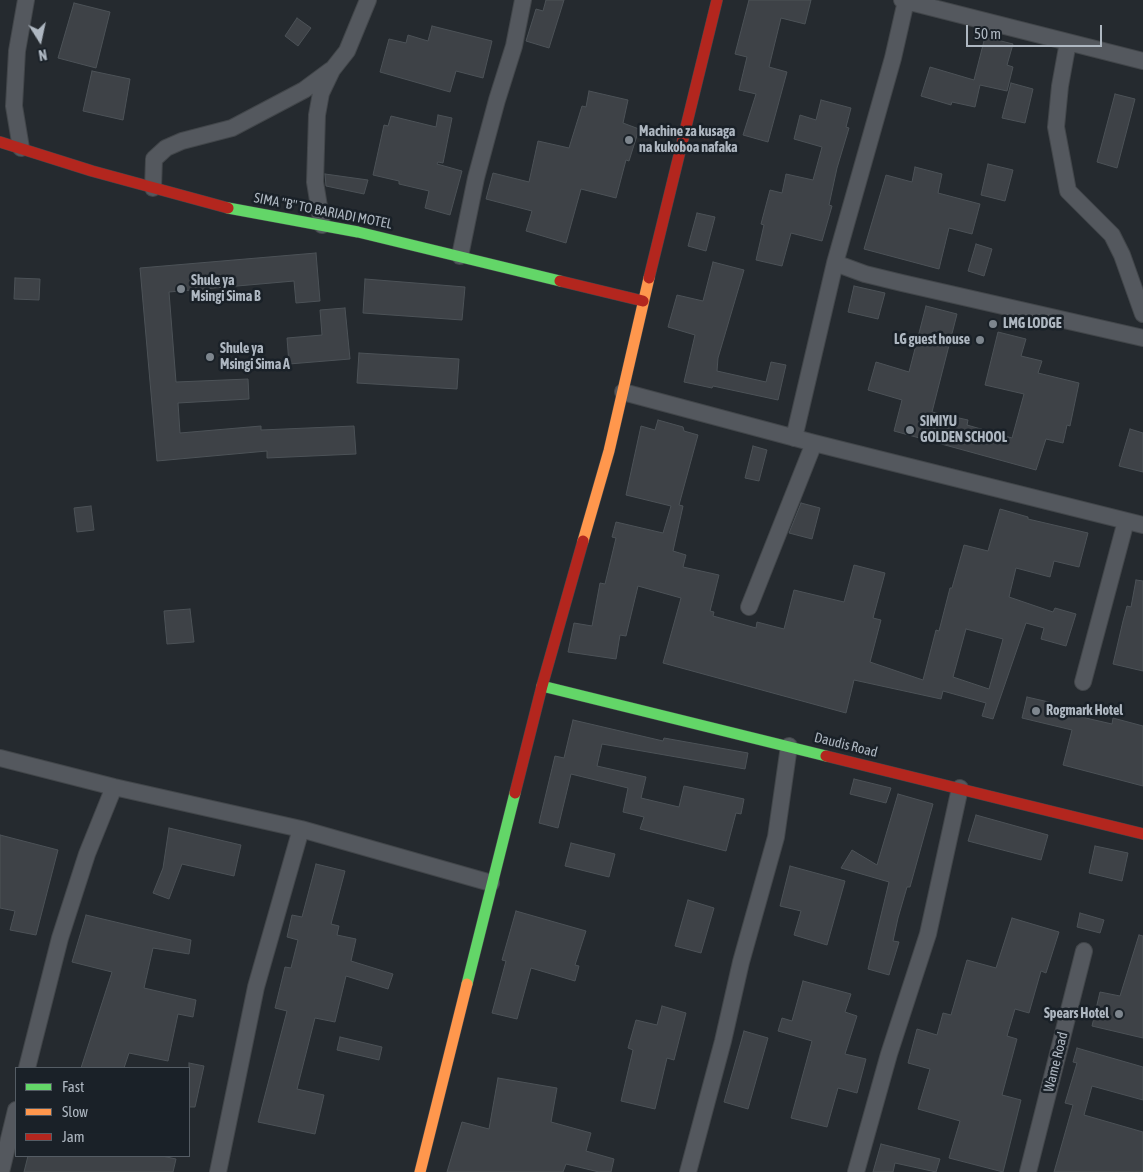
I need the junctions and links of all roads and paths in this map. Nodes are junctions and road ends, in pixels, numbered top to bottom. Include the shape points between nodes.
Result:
1 (26, 0) edge
2 (368, 0) edge
3 (523, 0) edge
4 (717, 0) edge
5 (904, 1) edge
6 (923, 3) edge
7 (1068, 42) junction
8 (1143, 61) edge
9 (332, 70) junction
10 (0, 142) edge
11 (21, 148) junction
12 (153, 188) junction
13 (322, 225) junction
14 (460, 256) junction
15 (835, 263) junction
16 (642, 301) junction
17 (1142, 307) edge
18 (1143, 338) edge
19 (624, 392) junction
20 (794, 438) junction
21 (814, 443) junction
22 (1126, 521) junction
23 (1143, 525) edge
24 (749, 607) dead end
25 (1082, 682) dead end
26 (542, 686) junction
27 (789, 746) junction
28 (0, 758) edge
29 (114, 787) junction
30 (960, 788) junction
31 (301, 829) junction
32 (1143, 834) edge
33 (492, 883) junction
34 (1084, 951) dead end
35 (26, 1067) edge
36 (15, 1114) edge
37 (1, 1172) edge
38 (218, 1172) edge
39 (420, 1172) edge
40 (688, 1172) edge
41 (856, 1172) edge
42 (1028, 1172) edge

1 - 11 street via 17,51 14,106
2 - 9 street via 346,51
3 - 14 street via 514,46 476,178
4 - 16 street
5 - 6 street
5 - 15 street via 891,67
6 - 7 street
7 - 8 street
7 - 17 street via 1056,127 1068,191 1112,235
9 - 12 street via 304,90 232,128 166,148 154,159
9 - 13 street via 322,93 314,147 315,182
10 - 11 street, SIMA "B" TO BARIADI MOTEL
11 - 12 street, SIMA "B" TO BARIADI MOTEL
12 - 13 street, SIMA "B" TO BARIADI MOTEL via 212,205
13 - 14 street, SIMA "B" TO BARIADI MOTEL
14 - 16 street, SIMA "B" TO BARIADI MOTEL
15 - 18 street via 902,283
15 - 20 street
16 - 19 street
19 - 20 street
19 - 26 street via 580,560
20 - 21 street
21 - 22 street
21 - 24 street
22 - 23 street
22 - 25 street
26 - 27 street, Daudis Road
26 - 33 street
27 - 30 street, Daudis Road
27 - 40 street via 776,837 740,962
28 - 29 street
29 - 31 street
29 - 35 street via 60,938
30 - 32 street, Daudis Road
30 - 41 street via 928,934
31 - 33 street
31 - 38 street via 256,987
33 - 39 street
34 - 42 street, Wame Road
36 - 37 street

